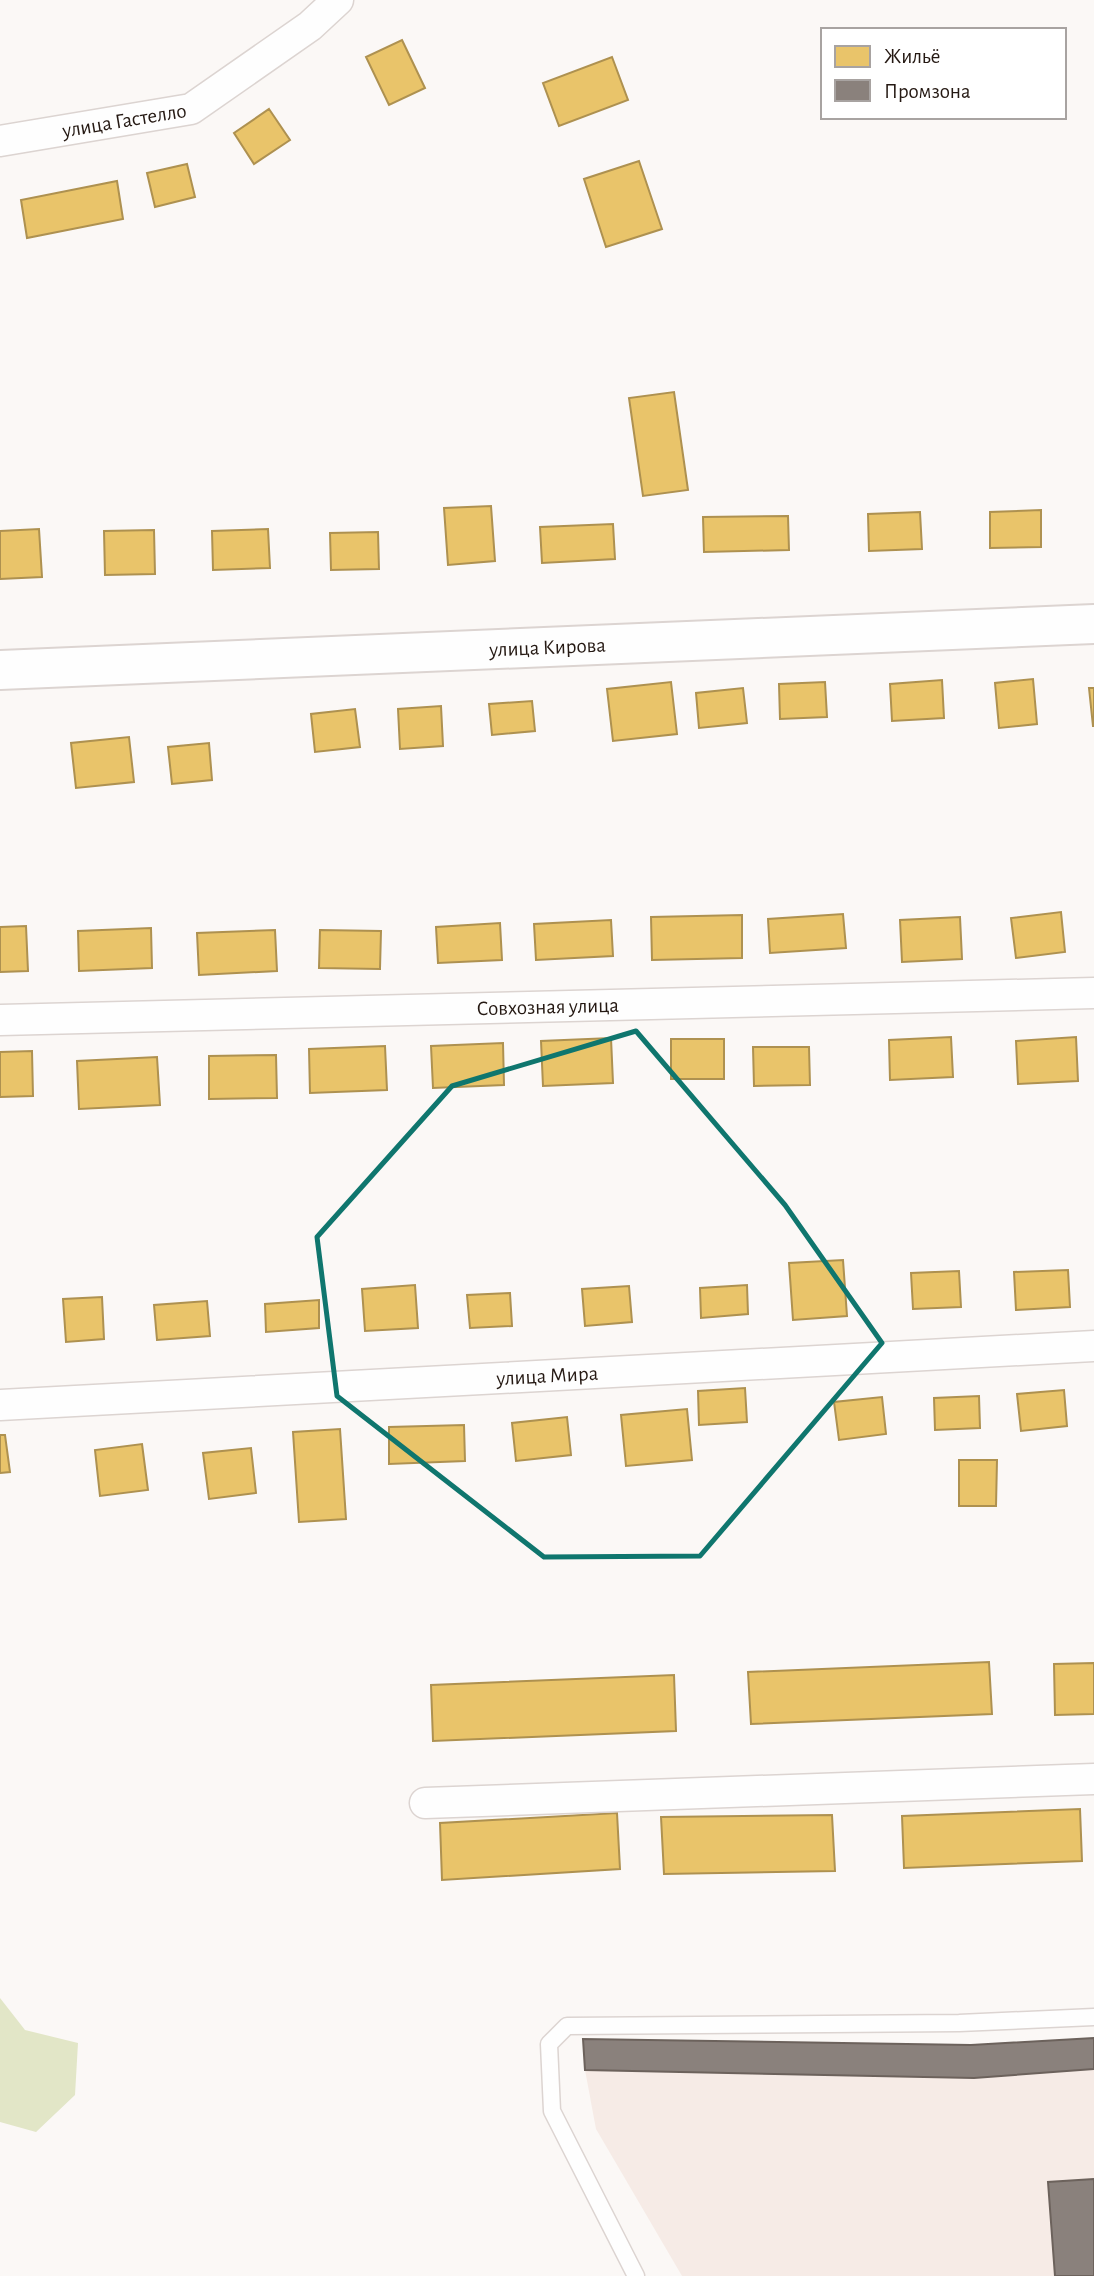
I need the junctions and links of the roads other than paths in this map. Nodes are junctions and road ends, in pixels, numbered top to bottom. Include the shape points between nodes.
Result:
1 (338, 0) edge
2 (0, 141) edge
3 (1094, 624) edge
4 (0, 670) edge
5 (1094, 993) edge
6 (0, 1020) edge
7 (1094, 1346) edge
8 (0, 1405) edge
9 (1094, 1779) edge
10 (425, 1803) dead end
11 (1094, 2017) edge
12 (636, 2276) edge

1 - 2 street, улица Гастелло via 310,26 191,109
3 - 4 street, улица Кирова
5 - 6 street, Совхозная улица
7 - 8 street, улица Мира
9 - 10 street
11 - 12 lane via 958,2023 567,2026 549,2045 552,2111

